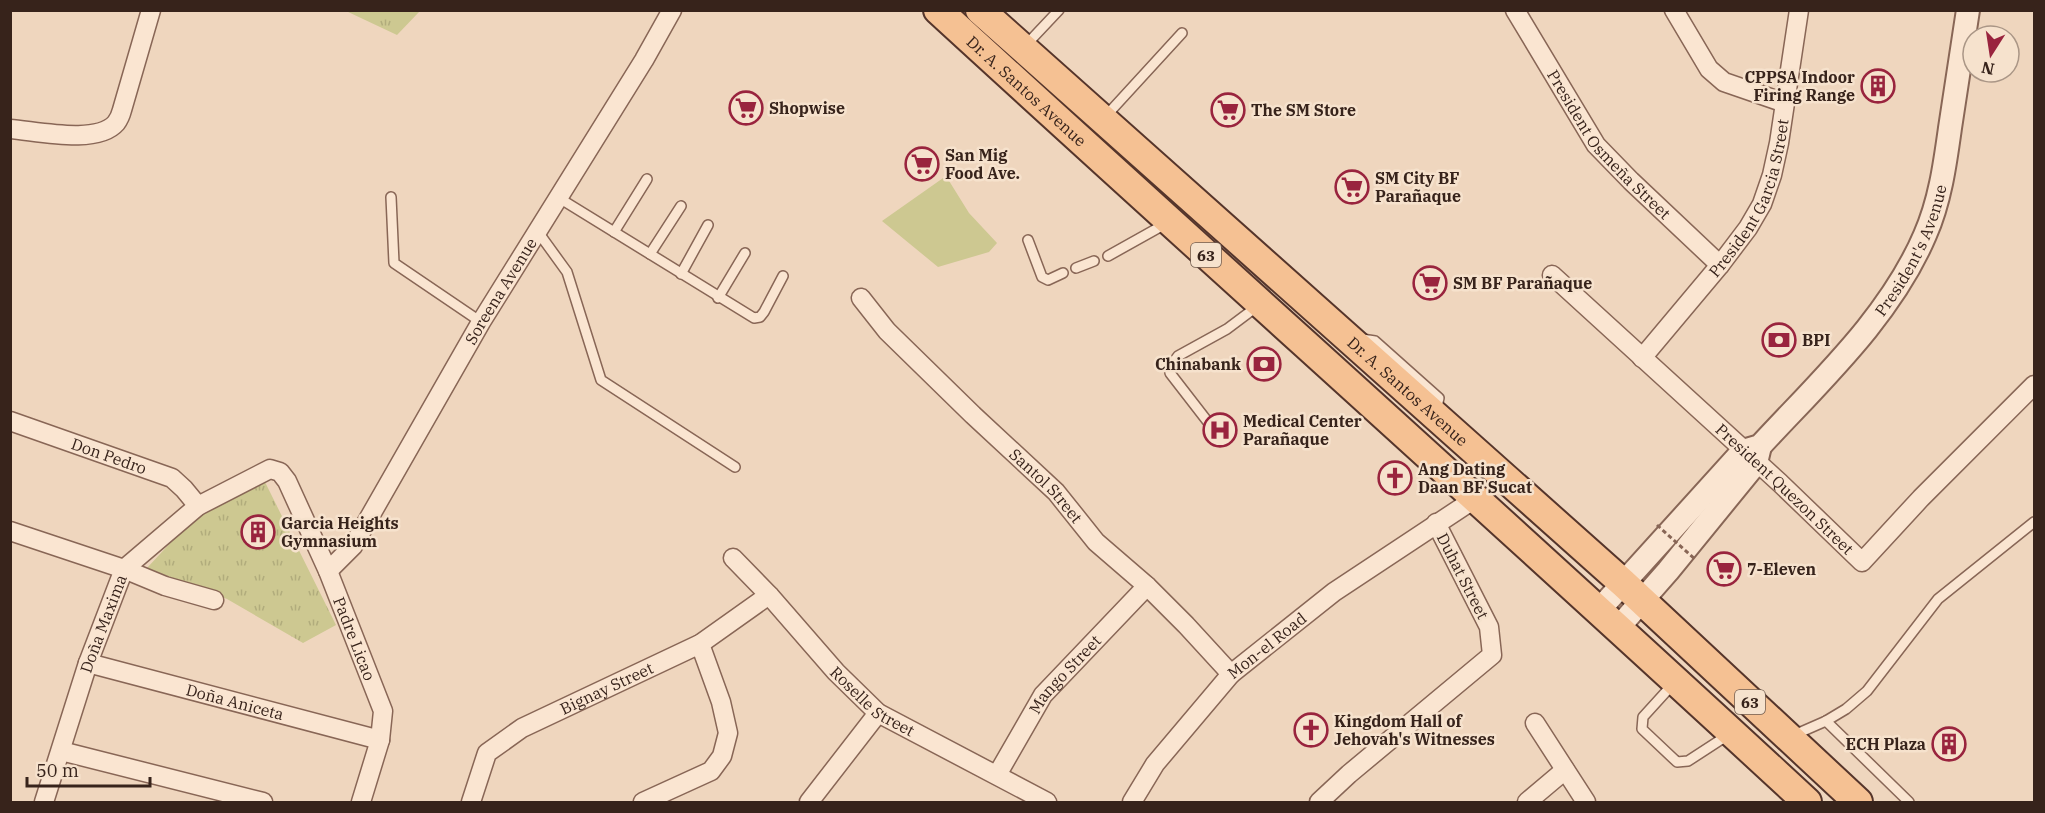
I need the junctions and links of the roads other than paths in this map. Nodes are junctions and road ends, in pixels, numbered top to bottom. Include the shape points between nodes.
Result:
1 (151, 10) edge
2 (672, 10) edge
3 (938, 10) edge
4 (980, 10) edge
5 (1059, 10) edge
6 (1515, 10) edge
7 (1674, 10) edge
8 (1799, 10) edge
9 (1968, 10) edge
10 (1182, 33) dead end
11 (1022, 49) junction
12 (1785, 103) junction
13 (10, 129) edge
14 (1091, 131) junction
15 (647, 179) dead end
16 (391, 197) dead end
17 (560, 198) junction
18 (681, 206) dead end
19 (1169, 222) junction
20 (708, 225) dead end
21 (538, 232) junction
22 (614, 232) junction
23 (1028, 240) dead end
24 (745, 253) dead end
25 (650, 254) junction
26 (1108, 256) dead end
27 (1094, 261) dead end
28 (1720, 265) junction
29 (1076, 268) dead end
30 (1063, 273) dead end
31 (681, 274) junction
32 (1552, 275) dead end
33 (783, 276) dead end
34 (718, 298) junction
35 (861, 298) dead end
36 (1260, 304) junction
37 (481, 322) junction
38 (1642, 358) junction
39 (2034, 385) edge
40 (10, 421) edge
41 (1218, 435) dead end
42 (1753, 453) junction
43 (735, 467) dead end
44 (287, 481) joint
45 (1476, 498) junction
46 (198, 506) junction
47 (2034, 522) edge
48 (1436, 523) junction
49 (10, 531) edge
50 (733, 558) dead end
51 (124, 569) junction
52 (328, 571) junction
53 (1147, 586) junction
54 (1633, 592) junction
55 (769, 595) junction
56 (214, 600) dead end
57 (1608, 619) junction
58 (700, 644) junction
59 (88, 663) junction
60 (1231, 674) junction
61 (1676, 680) junction
62 (878, 713) junction
63 (1826, 722) junction
64 (1535, 723) dead end
65 (1731, 732) junction
66 (1789, 738) junction
67 (380, 741) junction
68 (61, 751) junction
69 (1565, 770) junction
70 (997, 775) junction
71 (44, 802) edge
72 (263, 802) edge
73 (361, 802) edge
74 (471, 802) edge
75 (643, 802) edge
76 (809, 802) edge
77 (1047, 802) edge
78 (1132, 802) edge
79 (1319, 802) edge
80 (1527, 802) edge
81 (1586, 802) edge
82 (1807, 802) edge
83 (1858, 802) edge
84 (1909, 802) edge

1 - 13 street via 116,123 102,133 80,135
2 - 17 street, Soreena Avenue
3 - 14 main road, Dr. A. Santos Avenue / 63
4 - 11 main road, Dr. A. Santos Avenue / 63
5 - 11 lane
6 - 28 street, President Osmeña Street via 1596,145
7 - 12 street via 1709,69 1724,82
8 - 12 street, President Garcia Street
9 - 42 street, President's Avenue via 1941,184 1926,233 1906,276 1836,364
10 - 14 lane
11 - 14 main road, Dr. A. Santos Avenue / 63
12 - 28 street, President Garcia Street via 1772,175 1762,204
14 - 19 main road, Dr. A. Santos Avenue / 63
14 - 54 main road, Dr. A. Santos Avenue / 63 via 1346,337
15 - 22 lane
16 - 37 lane via 394,263
17 - 21 street, Soreena Avenue
17 - 22 lane
18 - 25 lane
19 - 26 lane
19 - 36 main road, Dr. A. Santos Avenue / 63
20 - 31 lane
21 - 37 street, Soreena Avenue
21 - 43 lane via 567,272 601,380
22 - 25 lane
23 - 30 lane via 1042,277 1048,280
24 - 34 lane
25 - 31 lane
27 - 29 lane
28 - 38 street, President Garcia Street
31 - 34 lane
32 - 38 street, President Quezon Street
33 - 34 lane via 760,317 754,318
35 - 53 street, Santol Street via 887,331 1056,492 1096,542
36 - 41 lane via 1227,329 1178,356 1172,364 1170,374
36 - 45 main road, Dr. A. Santos Avenue / 63
37 - 52 street, Soreena Avenue via 353,546
38 - 42 street, President Quezon Street
39 - 42 street, President Quezon Street via 1862,562
40 - 46 street, Don Pedro via 172,478
42 - 54 street, President's Avenue
44 - 46 street, Doña Maxima via 280,472 270,469
44 - 52 street, Padre Licao
45 - 48 street, Mon-el Road
45 - 57 main road, Dr. A. Santos Avenue / 63
46 - 51 street, Doña Maxima
47 - 63 lane via 1938,599 1875,684
48 - 60 street, Mon-el Road via 1334,592
48 - 79 street, Duhat Street via 1489,627 1492,655
49 - 51 street
50 - 55 street, Roselle Street
51 - 56 street
51 - 59 street, Doña Maxima
52 - 67 street, Padre Licao via 382,711
53 - 60 street, Santol Street
53 - 70 street, Mango Street via 1043,695
54 - 57 street, President's Avenue
54 - 66 main road, Dr. A. Santos Avenue / 63
55 - 58 street, Bignay Street
55 - 62 street, Roselle Street via 836,672
57 - 61 main road, Dr. A. Santos Avenue / 63
58 - 74 street, Bignay Street via 522,728 487,753
58 - 75 street via 728,733 722,756 711,771
59 - 67 street, Doña Aniceta
59 - 68 street, Doña Maxima
60 - 78 street, Mon-el Road via 1155,764
61 - 65 main road, Dr. A. Santos Avenue / 63
61 - 65 lane via 1643,717 1642,729 1682,763
62 - 70 street, Roselle Street
62 - 76 street
63 - 66 lane
63 - 84 lane
64 - 69 street
65 - 82 main road, Dr. A. Santos Avenue / 63
66 - 83 main road, Dr. A. Santos Avenue / 63
67 - 73 street, Padre Licao
68 - 71 street, Doña Maxima
68 - 72 street
69 - 80 street
69 - 81 street
70 - 77 street, Roselle Street

